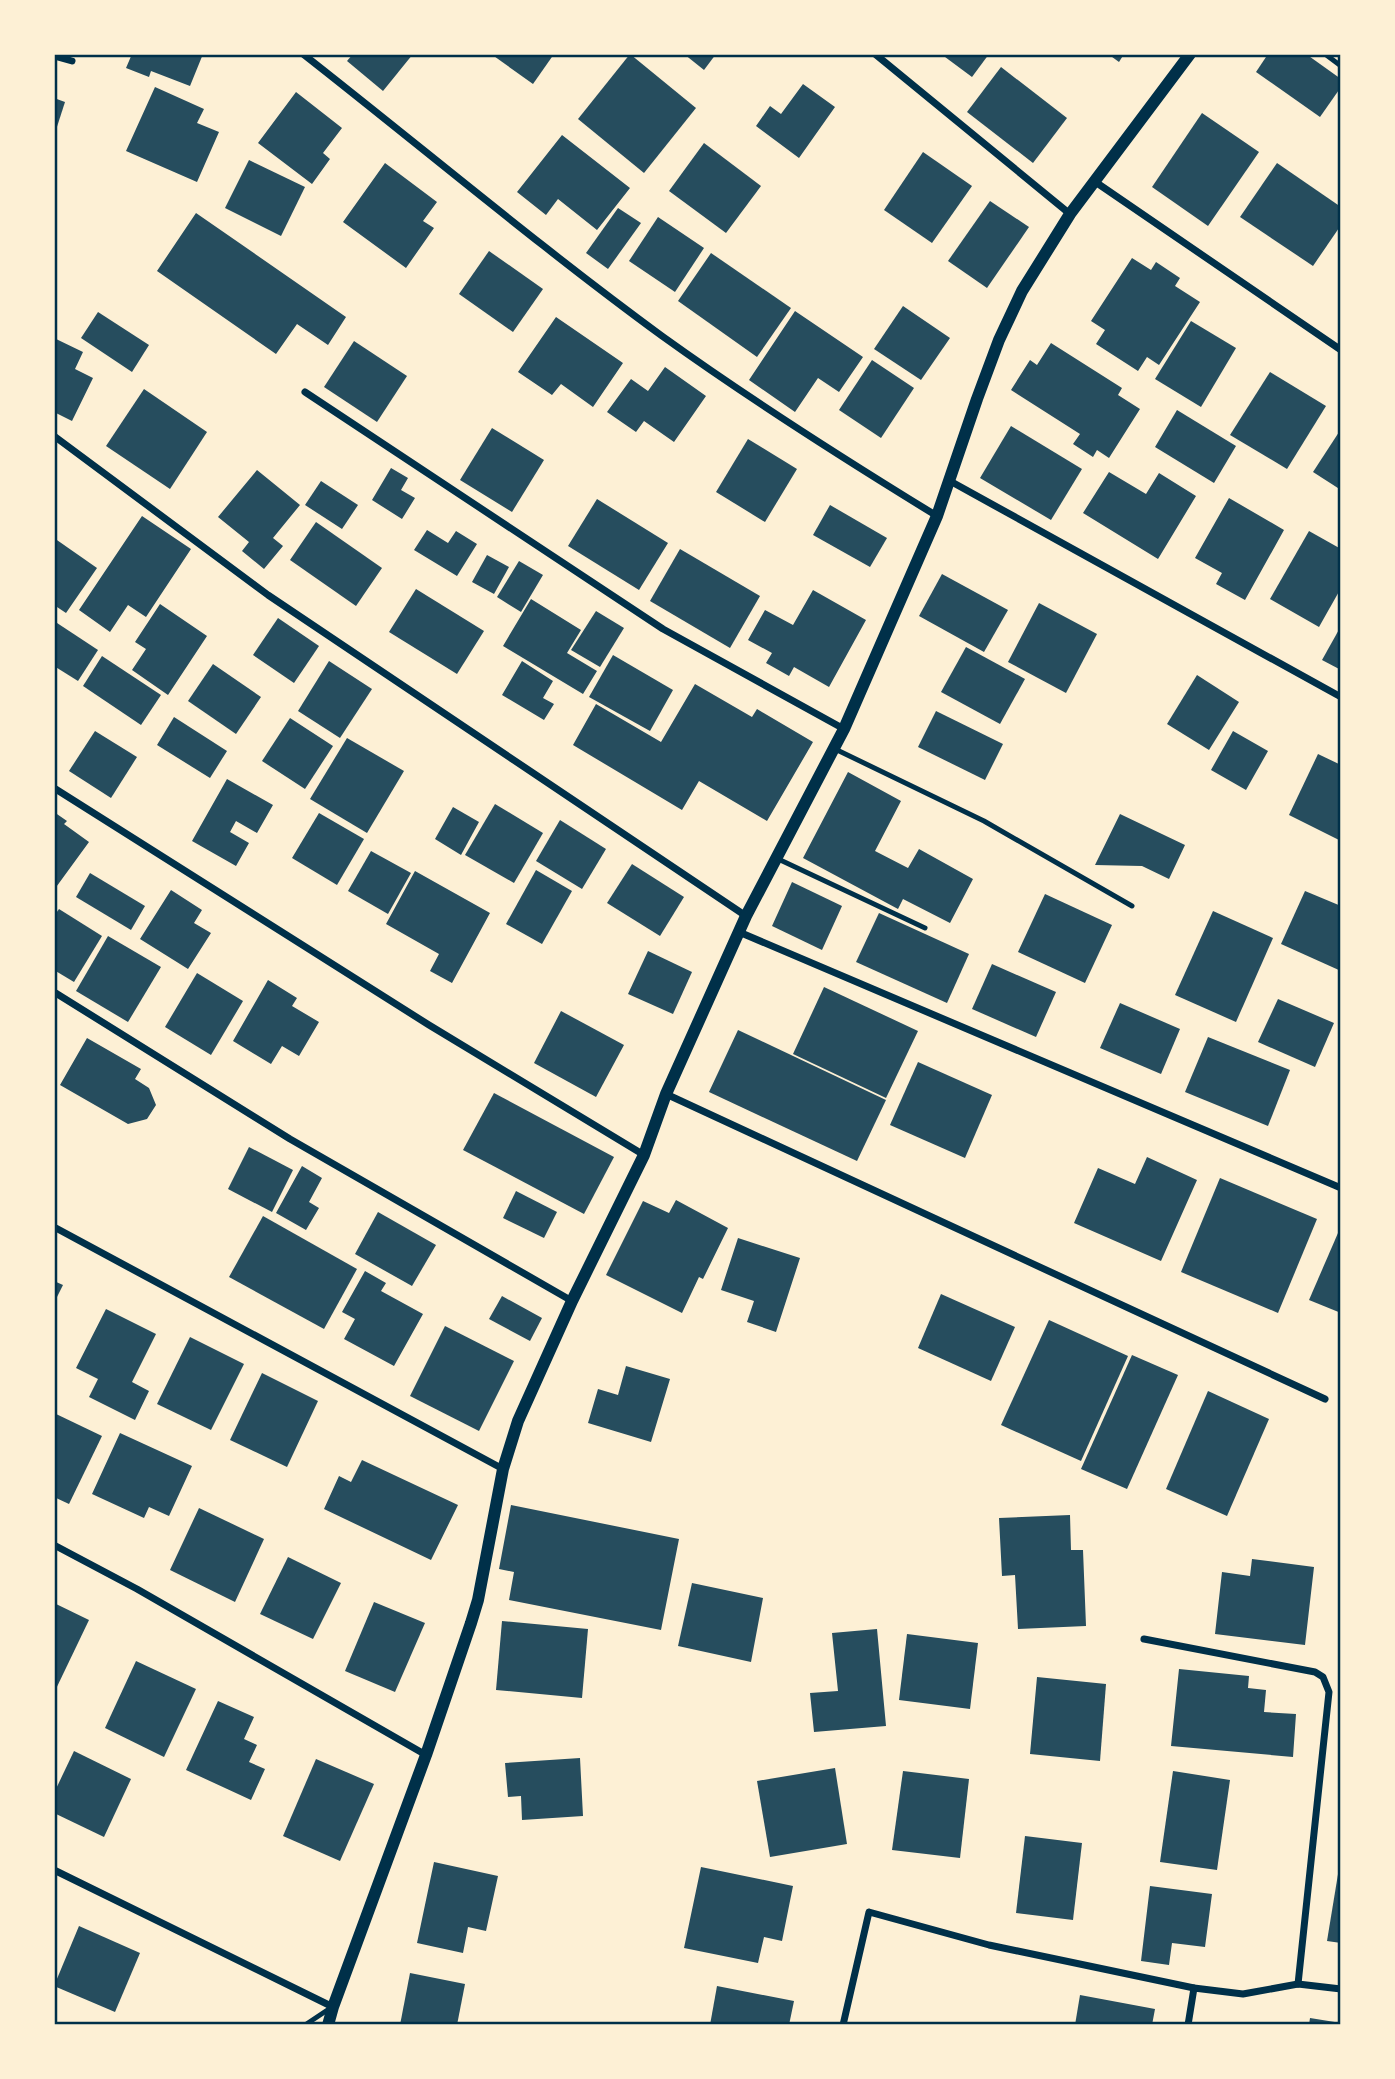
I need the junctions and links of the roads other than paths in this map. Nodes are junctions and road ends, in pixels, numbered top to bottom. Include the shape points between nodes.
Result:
1 (303, 54) edge
2 (875, 54) edge
3 (1190, 54) edge
4 (1325, 54) edge
5 (54, 56) edge
6 (72, 61) dead end
7 (1341, 66) edge
8 (1094, 181) junction
9 (1070, 214) junction
10 (1341, 350) edge
11 (305, 392) dead end
12 (54, 436) edge
13 (950, 481) junction
14 (937, 516) junction
15 (1341, 697) edge
16 (844, 729) junction
17 (834, 748) junction
18 (54, 788) edge
19 (776, 858) junction
20 (1132, 906) dead end
21 (746, 916) junction
22 (925, 928) dead end
23 (740, 932) junction
24 (54, 992) edge
25 (666, 1094) junction
26 (644, 1156) junction
27 (1341, 1188) edge
28 (54, 1227) edge
29 (572, 1301) junction
30 (1325, 1399) dead end
31 (503, 1469) junction
32 (54, 1545) edge
33 (1144, 1639) dead end
34 (426, 1755) junction
35 (54, 1870) edge
36 (1298, 1983) junction
37 (1194, 1988) junction
38 (1341, 1989) edge
39 (333, 2007) junction
40 (305, 2025) edge
41 (328, 2025) edge
42 (843, 2025) edge
43 (1188, 2025) edge

1 - 14 street via 662,335 782,419
2 - 9 street
3 - 8 street
4 - 7 lane
5 - 6 street
8 - 9 street
8 - 10 street
9 - 13 street via 1022,291 999,340
11 - 16 street via 663,629
12 - 21 street via 268,596
13 - 14 street
13 - 15 street
14 - 16 street
16 - 17 street
17 - 19 street
17 - 20 lane via 984,821
18 - 26 street
19 - 21 street
19 - 22 lane
21 - 23 street
23 - 25 street
23 - 27 street
24 - 29 street via 290,1139
25 - 26 street
25 - 30 street
26 - 29 street
28 - 31 street
29 - 31 street via 518,1422
31 - 34 street via 478,1600
32 - 34 street
33 - 36 street via 1315,1672 1327,1685
34 - 39 street
35 - 39 street
36 - 37 street via 1243,1994
36 - 38 street
37 - 42 street via 989,1945 869,1912
37 - 43 street
39 - 40 lane
39 - 41 street

